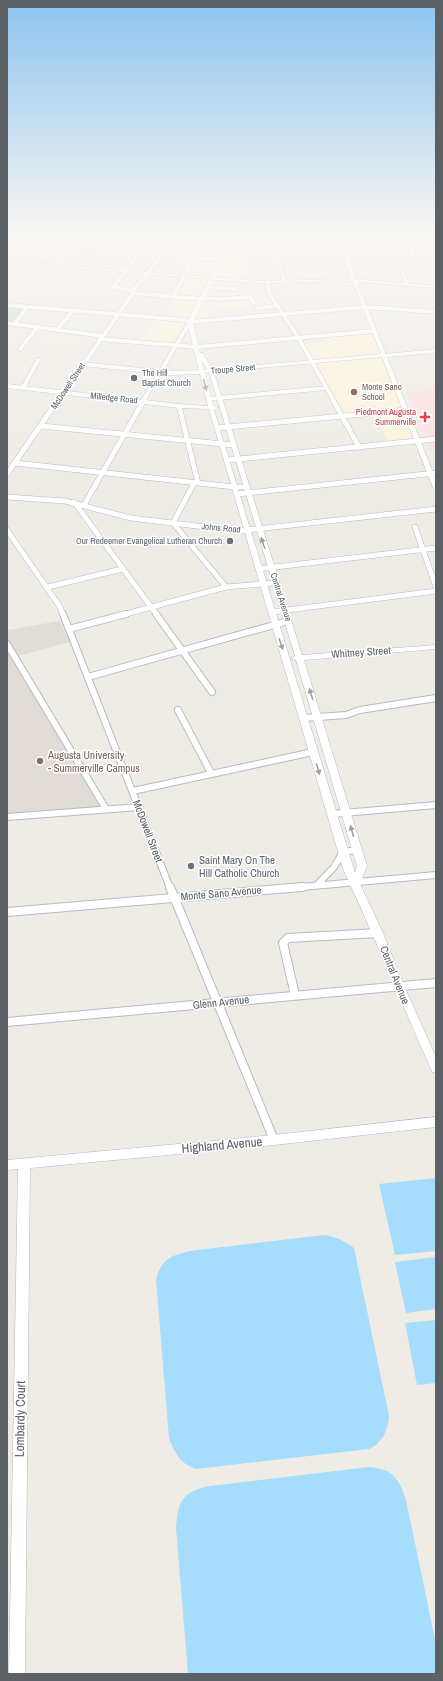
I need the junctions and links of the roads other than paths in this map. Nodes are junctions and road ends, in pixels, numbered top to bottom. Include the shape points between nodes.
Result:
1 (24, 312) edge
2 (72, 312) edge
3 (95, 312) edge
4 (194, 312) edge
5 (302, 312) edge
6 (367, 312) edge
7 (118, 314) junction
8 (284, 314) junction
9 (190, 322) junction
10 (7, 323) edge
11 (14, 324) junction
12 (36, 328) junction
13 (57, 330) junction
14 (374, 331) junction
15 (101, 337) junction
16 (298, 337) junction
17 (175, 346) junction
18 (197, 347) junction
19 (20, 349) dead end
20 (436, 351) edge
21 (384, 356) junction
22 (38, 360) dead end
23 (312, 362) junction
24 (82, 364) junction
25 (211, 371) junction
26 (160, 372) junction
27 (202, 372) junction
28 (7, 386) edge
29 (23, 388) junction
30 (326, 388) junction
31 (63, 393) junction
32 (218, 398) junction
33 (209, 399) junction
34 (145, 401) junction
35 (179, 406) junction
36 (222, 407) junction
37 (211, 408) junction
38 (405, 410) junction
39 (342, 416) junction
40 (41, 426) junction
41 (228, 427) junction
42 (217, 428) junction
43 (125, 434) junction
44 (436, 439) edge
45 (188, 441) junction
46 (418, 441) junction
47 (222, 444) junction
48 (233, 445) junction
49 (359, 447) junction
50 (237, 459) junction
51 (228, 460) junction
52 (15, 463) junction
53 (105, 472) junction
54 (433, 473) edge
55 (7, 474) edge
56 (196, 483) junction
57 (436, 488) edge
58 (248, 490) junction
59 (236, 491) junction
60 (7, 497) edge
61 (74, 502) junction
62 (84, 505) junction
63 (436, 509) edge
64 (173, 523) junction
65 (415, 527) dead end
66 (259, 529) junction
67 (7, 530) edge
68 (248, 530) junction
69 (436, 548) edge
70 (423, 550) junction
71 (271, 568) junction
72 (122, 569) junction
73 (258, 569) junction
74 (276, 583) junction
75 (262, 584) junction
76 (48, 587) junction
77 (226, 587) junction
78 (436, 587) edge
79 (436, 591) edge
80 (152, 608) junction
81 (285, 610) junction
82 (272, 612) junction
83 (288, 621) junction
84 (275, 626) junction
85 (69, 629) junction
86 (7, 644) edge
87 (436, 647) edge
88 (182, 651) junction
89 (300, 657) junction
90 (286, 658) junction
91 (88, 677) junction
92 (212, 692) dead end
93 (436, 698) edge
94 (178, 710) dead end
95 (318, 717) junction
96 (304, 718) junction
97 (313, 752) junction
98 (211, 773) junction
99 (133, 790) junction
100 (436, 805) edge
101 (139, 807) junction
102 (106, 809) junction
103 (347, 813) junction
104 (332, 814) junction
105 (7, 817) edge
106 (358, 850) junction
107 (343, 852) junction
108 (436, 875) edge
109 (356, 882) junction
110 (317, 885) junction
111 (174, 897) junction
112 (7, 912) edge
113 (378, 933) junction
114 (436, 983) edge
115 (399, 986) junction
116 (295, 995) junction
117 (218, 1003) junction
118 (7, 1022) edge
119 (436, 1068) edge
120 (436, 1122) edge
121 (274, 1140) junction
122 (24, 1164) junction
123 (7, 1165) edge
124 (17, 1674) edge

1 - 11 street
2 - 13 street
3 - 7 street
4 - 9 main road
5 - 8 street
6 - 14 main road
7 - 9 street
7 - 15 street, McDowell Street
8 - 9 street
8 - 16 street
9 - 17 street
9 - 18 main road, Central Avenue
10 - 11 street
11 - 12 street
12 - 13 street
12 - 19 street
13 - 15 street
14 - 16 street
14 - 21 main road
15 - 17 street
15 - 24 street, McDowell Street
16 - 18 street
16 - 23 street
17 - 18 street
17 - 26 street
18 - 25 main road, Central Avenue
18 - 27 main road, Central Avenue
20 - 21 main road, Troupe Street
21 - 23 main road, Troupe Street
21 - 38 main road
22 - 29 street
23 - 25 main road, Troupe Street
23 - 30 street
24 - 26 street, Troupe Street
24 - 31 street, McDowell Street
25 - 27 main road, Troupe Street
25 - 32 main road, Central Avenue
26 - 27 street, Troupe Street
26 - 34 street
27 -> 33 main road, Central Avenue
28 - 29 main road, Milledge Road
29 - 31 main road, Milledge Road
30 - 32 street
30 - 39 street
31 - 34 main road, Milledge Road
31 - 40 street, McDowell Street
32 - 33 street
32 - 36 main road, Central Avenue
33 - 37 main road, Central Avenue
34 - 35 main road, Milledge Road
34 - 43 street
35 - 37 main road, Milledge Road
35 - 45 street
36 - 37 main road, Milledge Road
36 - 41 main road, Central Avenue
37 - 42 main road, Central Avenue
38 - 39 street
38 - 46 main road
39 - 41 street
39 - 49 street
40 - 43 street
40 - 52 street, McDowell Street
41 - 42 street
41 - 48 main road, Central Avenue
42 - 47 main road, Central Avenue
43 - 45 street
43 - 53 street
44 - 46 street
45 - 47 street
45 - 56 street
46 - 49 street
46 - 54 main road
47 - 48 street
47 - 51 main road, Central Avenue
48 - 50 main road, Central Avenue
49 - 50 street
50 - 51 street
50 - 58 main road, Central Avenue
51 - 59 main road, Central Avenue
52 - 53 street
52 - 55 street, McDowell Street
53 - 56 street
53 - 62 street
54 - 57 main road
54 - 58 street
56 - 59 street
56 - 64 street
58 - 59 street
58 - 66 main road, Central Avenue
59 - 68 main road, Central Avenue
60 - 61 street, Johns Road
61 - 62 street, Johns Road
61 - 72 street
62 - 64 street, Johns Road via 131,518
63 - 66 street, Johns Road
64 - 68 street, Johns Road via 227,531
64 - 77 street
65 - 70 street
66 - 68 street, Johns Road
71 -> 66 main road, Central Avenue
67 - 76 street, McDowell Street
68 - 73 main road, Central Avenue
69 - 70 street
70 - 71 street
70 - 78 street
71 - 73 street
71 - 74 main road, Central Avenue
72 - 76 street
72 - 80 street
73 - 75 main road, Central Avenue
74 - 75 street
74 - 81 main road, Central Avenue
75 - 77 street
75 - 82 main road, Central Avenue
76 - 85 street, McDowell Street
77 - 80 street
79 - 81 street
80 - 85 street
80 - 88 street
81 - 82 street
81 - 83 main road, Central Avenue
82 - 84 main road, Central Avenue
83 - 84 street
83 - 89 main road, Central Avenue
84 - 88 street
84 -> 90 main road, Central Avenue
85 - 91 street, McDowell Street
86 - 102 street
87 - 89 main road, Whitney Street
88 - 91 street
88 - 92 street
89 - 90 main road, Whitney Street
95 -> 89 main road, Central Avenue
90 - 96 main road, Central Avenue
91 - 99 street, McDowell Street
93 - 95 street via 360,710 346,715
94 - 98 street
95 - 96 street
95 - 103 main road, Central Avenue
96 - 97 main road, Central Avenue
97 - 98 street
97 -> 104 main road, Central Avenue
98 - 99 street
99 - 101 street, McDowell Street
100 - 103 street
101 - 102 street
101 - 111 street, McDowell Street
102 - 105 street
103 - 104 street
106 -> 103 main road, Central Avenue
104 - 107 main road, Central Avenue
106 - 107 street
106 - 109 main road, Central Avenue via 362,866
107 - 109 main road, Central Avenue via 348,869
107 - 110 street via 334,867
108 - 109 street, Monte Sano Avenue
109 - 110 street, Monte Sano Avenue
109 - 113 main road, Central Avenue
110 - 111 street, Monte Sano Avenue
111 - 112 street, Monte Sano Avenue
111 - 117 street, McDowell Street
113 - 115 main road, Central Avenue
113 - 116 street via 284,940
114 - 115 street, Glenn Avenue
115 - 116 street, Glenn Avenue
115 - 119 main road, Central Avenue
116 - 117 street, Glenn Avenue
117 - 118 street, Glenn Avenue
117 - 121 street, McDowell Street
120 - 121 main road, Highland Avenue
121 - 122 main road, Highland Avenue
122 - 123 main road, Highland Avenue
122 - 124 main road, Lombardy Court

